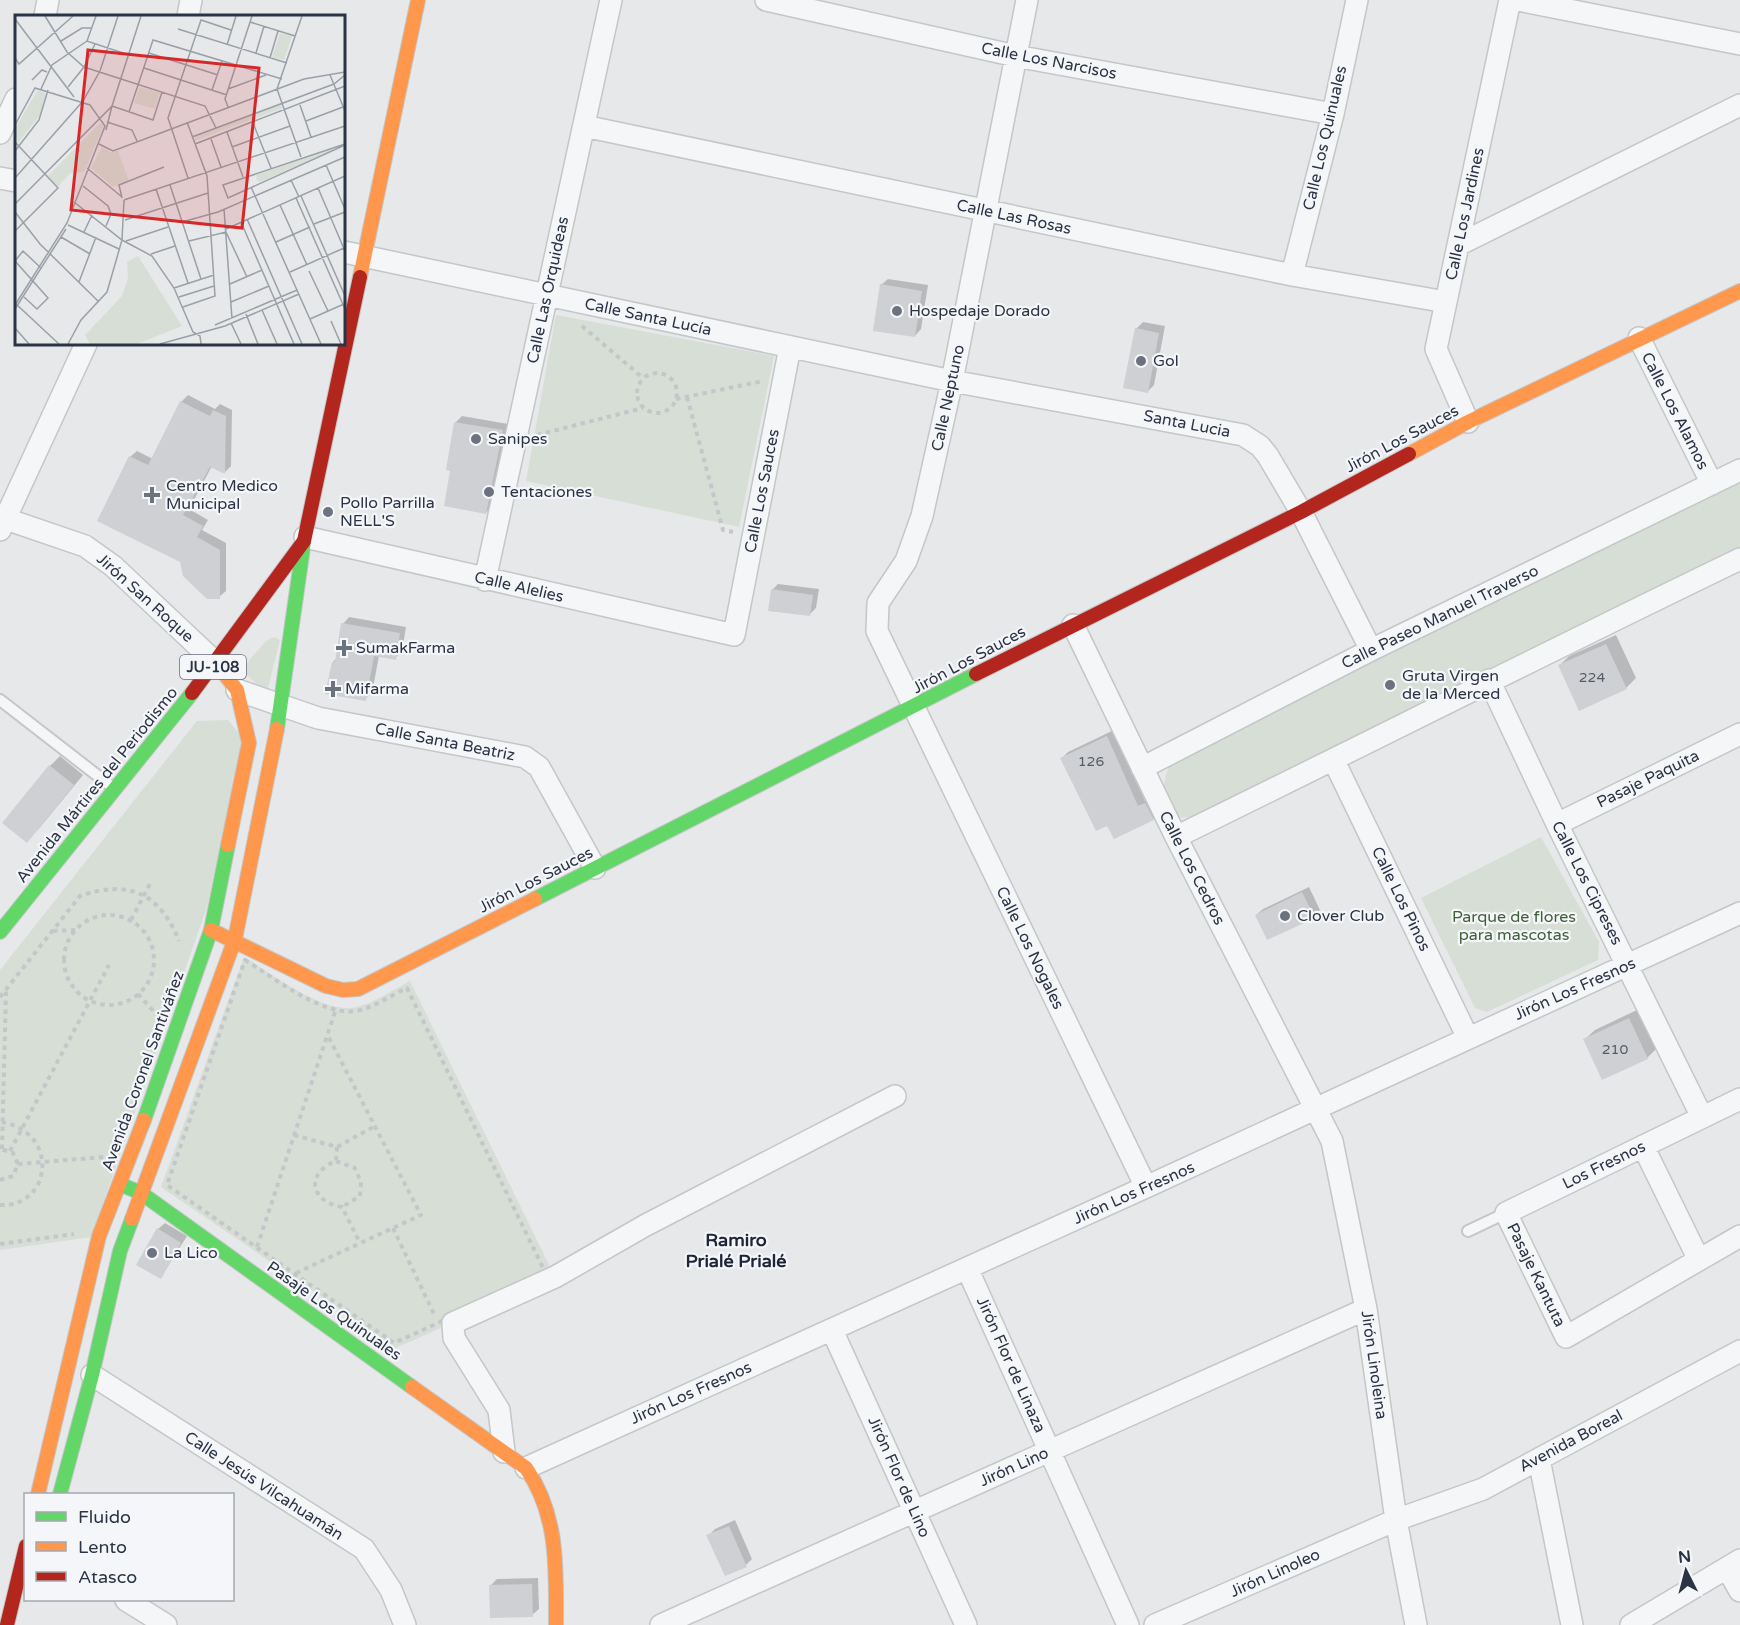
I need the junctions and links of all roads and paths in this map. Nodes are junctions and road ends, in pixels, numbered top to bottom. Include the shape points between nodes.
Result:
1 (48, 0) edge
2 (191, 0) edge
3 (395, 0) edge
4 (611, 0) edge
5 (766, 0) edge
6 (1027, 0) edge
7 (1357, 0) edge
8 (1510, 0) edge
9 (1518, 0) edge
10 (417, 2) edge
11 (45, 15) edge
12 (188, 15) edge
13 (1740, 44) edge
14 (1016, 56) junction
15 (15, 101) edge
16 (1740, 105) edge
17 (1333, 114) junction
18 (584, 126) junction
19 (0, 133) edge
20 (0, 178) edge
21 (15, 181) edge
22 (986, 212) junction
23 (1458, 246) junction
24 (345, 252) edge
25 (365, 257) junction
26 (1292, 275) junction
27 (1740, 291) edge
28 (547, 296) junction
29 (1446, 302) junction
30 (573, 318) dead end
31 (1639, 338) junction
32 (86, 345) edge
33 (790, 347) junction
34 (784, 377) junction
35 (643, 378) junction
36 (952, 381) junction
37 (687, 397) junction
38 (676, 399) junction
39 (643, 408) junction
40 (1468, 422) junction
41 (516, 440) junction
42 (1740, 470) edge
43 (1712, 484) junction
44 (1301, 512) junction
45 (2, 522) edge
46 (723, 530) dead end
47 (305, 539) junction
48 (1740, 559) edge
49 (485, 580) junction
50 (1073, 625) junction
51 (734, 635) joint
52 (1371, 650) junction
53 (216, 663) junction
54 (1489, 680) junction
55 (237, 690) junction
56 (0, 700) edge
57 (282, 705) junction
58 (914, 708) junction
59 (1740, 734) edge
60 (1334, 761) junction
61 (1142, 768) junction
62 (114, 788) junction
63 (1557, 824) junction
64 (1176, 837) junction
65 (595, 868) junction
66 (152, 880) dead end
67 (144, 896) junction
68 (1740, 913) edge
69 (131, 921) junction
70 (76, 930) junction
71 (211, 930) junction
72 (52, 931) junction
73 (0, 932) edge
74 (235, 939) junction
75 (180, 949) dead end
76 (109, 965) dead end
77 (1628, 965) junction
78 (6, 989) junction
79 (138, 994) junction
80 (0, 997) edge
81 (91, 1000) junction
82 (336, 1009) junction
83 (161, 1020) dead end
84 (327, 1034) junction
85 (1468, 1038) junction
86 (895, 1096) dead end
87 (1740, 1099) edge
88 (1314, 1110) junction
89 (1702, 1117) junction
90 (1, 1122) edge
91 (375, 1126) junction
92 (23, 1129) junction
93 (294, 1135) junction
94 (1643, 1146) junction
95 (337, 1147) junction
96 (1, 1149) edge
97 (9, 1151) junction
98 (130, 1158) junction
99 (336, 1161) junction
100 (43, 1162) junction
101 (18, 1164) junction
102 (0, 1180) edge
103 (121, 1184) junction
104 (1146, 1187) junction
105 (141, 1193) junction
106 (0, 1205) edge
107 (342, 1208) junction
108 (1506, 1214) junction
109 (393, 1228) junction
110 (1468, 1231) dead end
111 (77, 1233) dead end
112 (1740, 1236) edge
113 (360, 1243) junction
114 (0, 1244) edge
115 (257, 1248) junction
116 (1699, 1260) junction
117 (967, 1268) junction
118 (294, 1274) junction
119 (1366, 1309) junction
120 (438, 1323) junction
121 (832, 1330) junction
122 (1740, 1351) edge
123 (92, 1376) junction
124 (1050, 1451) junction
125 (504, 1452) junction
126 (1539, 1459) junction
127 (526, 1468) junction
128 (38, 1493) edge
129 (60, 1493) edge
130 (915, 1512) junction
131 (1396, 1520) junction
132 (24, 1554) edge
133 (1733, 1564) edge
134 (1740, 1591) edge
135 (129, 1601) edge
136 (7, 1625) edge
137 (166, 1625) edge
138 (405, 1625) edge
139 (556, 1625) edge
140 (661, 1625) edge
141 (966, 1625) edge
142 (1128, 1625) edge
143 (1155, 1625) edge
144 (1416, 1625) edge
145 (1572, 1625) edge
146 (1631, 1625) edge

1 - 11 street
2 - 12 street
3 - 10 street
4 - 18 street, Calle Las Orquideas
5 - 14 street, Calle Los Narcisos
6 - 14 street, Calle Neptuno
7 - 17 street, Calle Los Quinuales
8 - 23 street, Calle Los Jardines
9 - 13 street
10 - 25 street, Avenida Mártires del Periodismo / JU-108
14 - 17 street, Calle Los Narcisos
14 - 22 street, Calle Neptuno
15 - 19 street
16 - 23 street
17 - 26 street, Calle Los Quinuales
18 - 22 street, Calle Las Rosas
18 - 28 street, Calle Las Orquideas
20 - 21 street
22 - 26 street, Calle Las Rosas
22 - 36 street, Calle Neptuno
23 - 29 street, Calle Los Jardines
24 - 25 street, Calle Santa Lucía
25 - 28 street, Calle Santa Lucía
25 - 47 street, Avenida Mártires del Periodismo / JU-108
26 - 29 street, Calle Las Rosas
27 - 31 street, Jirón Los Sauces
28 - 33 street, Calle Santa Lucía
28 - 41 street, Calle Las Orquideas
29 - 40 street, Calle Los Jardines via 1436,349
30 - 35 path
31 - 40 street, Jirón Los Sauces
31 - 43 street, Calle Los Alamos
32 - 45 street
33 - 34 street, Calle Los Sauces
33 - 36 street, Calle Santa Lucía
34 - 37 path
34 - 51 street, Calle Los Sauces
35 - 38 path via 655,373 668,376 676,386
35 - 39 path via 638,383 637,396
36 - 44 street, Santa Lucia via 1243,435 1268,456
36 - 58 street, Calle Neptuno via 915,540 878,603 876,615 877,631
37 - 38 path
37 - 46 path
38 - 39 path via 662,413
39 - 41 path
40 - 44 street, Jirón Los Sauces
41 - 49 street, Calle Las Orquideas
42 - 43 street, Calle Paseo Manuel Traverso
43 - 52 street, Calle Paseo Manuel Traverso
44 - 50 street, Jirón Los Sauces
44 - 52 street, Santa Lucia
45 - 53 street, Jirón San Roque via 85,546
47 - 49 street, Calle Alelies
47 - 53 street, Avenida Mártires del Periodismo / JU-108
47 - 57 street, Avenida Mártires del Periodismo
48 - 54 street
49 - 51 street, Calle Alelies
50 - 58 street, Jirón Los Sauces
50 - 61 street, Calle Los Cedros
52 - 61 street, Calle Paseo Manuel Traverso
53 - 55 street, Avenida Coronel Santiváñez
53 - 62 street, Avenida Mártires del Periodismo / JU-108
54 - 60 street
54 - 63 street, Calle Los Cipreses
55 - 57 street, Calle Santa Beatriz
55 - 71 street, Avenida Coronel Santiváñez via 249,743
56 - 62 lane
57 - 65 street, Calle Santa Beatriz via 318,718 525,757 539,767
57 - 74 street
58 - 65 street, Jirón Los Sauces
58 - 104 street, Calle Los Nogales
59 - 63 street, Pasaje Paquita
60 - 64 street
60 - 85 street, Calle Los Pinos
61 - 64 street, Calle Los Cedros
62 - 73 street, Avenida Mártires del Periodismo / JU-108
63 - 77 street, Calle Los Cipreses
64 - 88 street, Calle Los Cedros
65 - 74 street, Jirón Los Sauces via 357,989 326,986
66 - 67 path
67 - 69 path
67 - 72 path via 119,888 80,896
67 - 75 path via 164,912 175,929
68 - 77 street, Jirón Los Fresnos
69 - 70 path via 108,915 85,922
69 - 79 path via 141,928 153,949 152,974
70 - 72 path
70 - 81 path via 69,940 64,963 72,985
71 - 74 street, Jirón Los Sauces
71 - 98 street, Avenida Coronel Santiváñez
72 - 78 path
74 - 105 street
76 - 81 path
77 - 85 street, Jirón Los Fresnos
77 - 89 street, Calle Los Cipreses
78 - 80 path
78 - 90 path
79 - 81 path via 120,1003 100,1004
79 - 83 path
81 - 92 path
82 - 84 path
82 - 115 path via 322,1007 246,960 167,1185
82 - 120 path via 356,1011 407,988 546,1274
84 - 91 path
84 - 93 path
85 - 88 street, Jirón Los Fresnos
86 - 125 street via 646,1225 555,1277 453,1323 454,1338 500,1410
87 - 89 street, Los Fresnos
88 - 104 street, Jirón Los Fresnos
88 - 119 street, Jirón Linoleina via 1332,1141
89 - 94 street, Los Fresnos
90 - 92 path
90 - 96 path
91 - 95 path
91 - 109 path via 421,1215
92 - 97 path
92 - 100 path via 34,1139
93 - 95 path
93 - 115 path
94 - 108 street, Los Fresnos
94 - 116 street
95 - 99 path
96 - 97 path
97 - 101 path
98 - 100 path
98 - 103 street, Avenida Coronel Santiváñez
99 - 107 path via 355,1168 361,1182 360,1196
99 - 107 path via 319,1171 316,1191 322,1200
100 - 101 path
100 - 106 path via 42,1174 29,1195 18,1202
101 - 102 path via 13,1176
103 - 105 street, Pasaje Los Quinuales
103 - 128 street, Avenida Coronel Santiváñez via 99,1236
104 - 117 street, Jirón Los Fresnos
105 - 123 street via 120,1251
105 - 125 street, Pasaje Los Quinuales
107 - 113 path
108 - 110 lane, Los Fresnos
108 - 116 street, Pasaje Kantuta via 1566,1337
109 - 113 path
109 - 120 path
111 - 114 path
112 - 116 street
113 - 118 path
115 - 118 path
117 - 121 street, Jirón Los Fresnos
117 - 124 street, Jirón Flor de Linaza
118 - 120 path via 394,1343
119 - 124 street, Jirón Lino
119 - 131 street, Jirón Linoleina
121 - 127 street, Jirón Los Fresnos
121 - 130 street, Jirón Flor de Lino
122 - 126 street, Avenida Boreal
123 - 129 street
123 - 138 street, Calle Jesús Vilcahuamán via 364,1549 391,1590
124 - 130 street, Jirón Lino
124 - 142 street, Jirón Flor de Linaza
125 - 127 street, Pasaje Los Quinuales
126 - 131 street, Avenida Boreal via 1483,1489
126 - 145 street
127 - 139 street via 537,1481 550,1519
130 - 140 street, Jirón Lino
130 - 141 street, Jirón Flor de Lino
131 - 143 street, Jirón Linoleo
131 - 144 street, Jirón Linoleina
132 - 136 street
133 - 134 street
133 - 146 street
135 - 137 street

